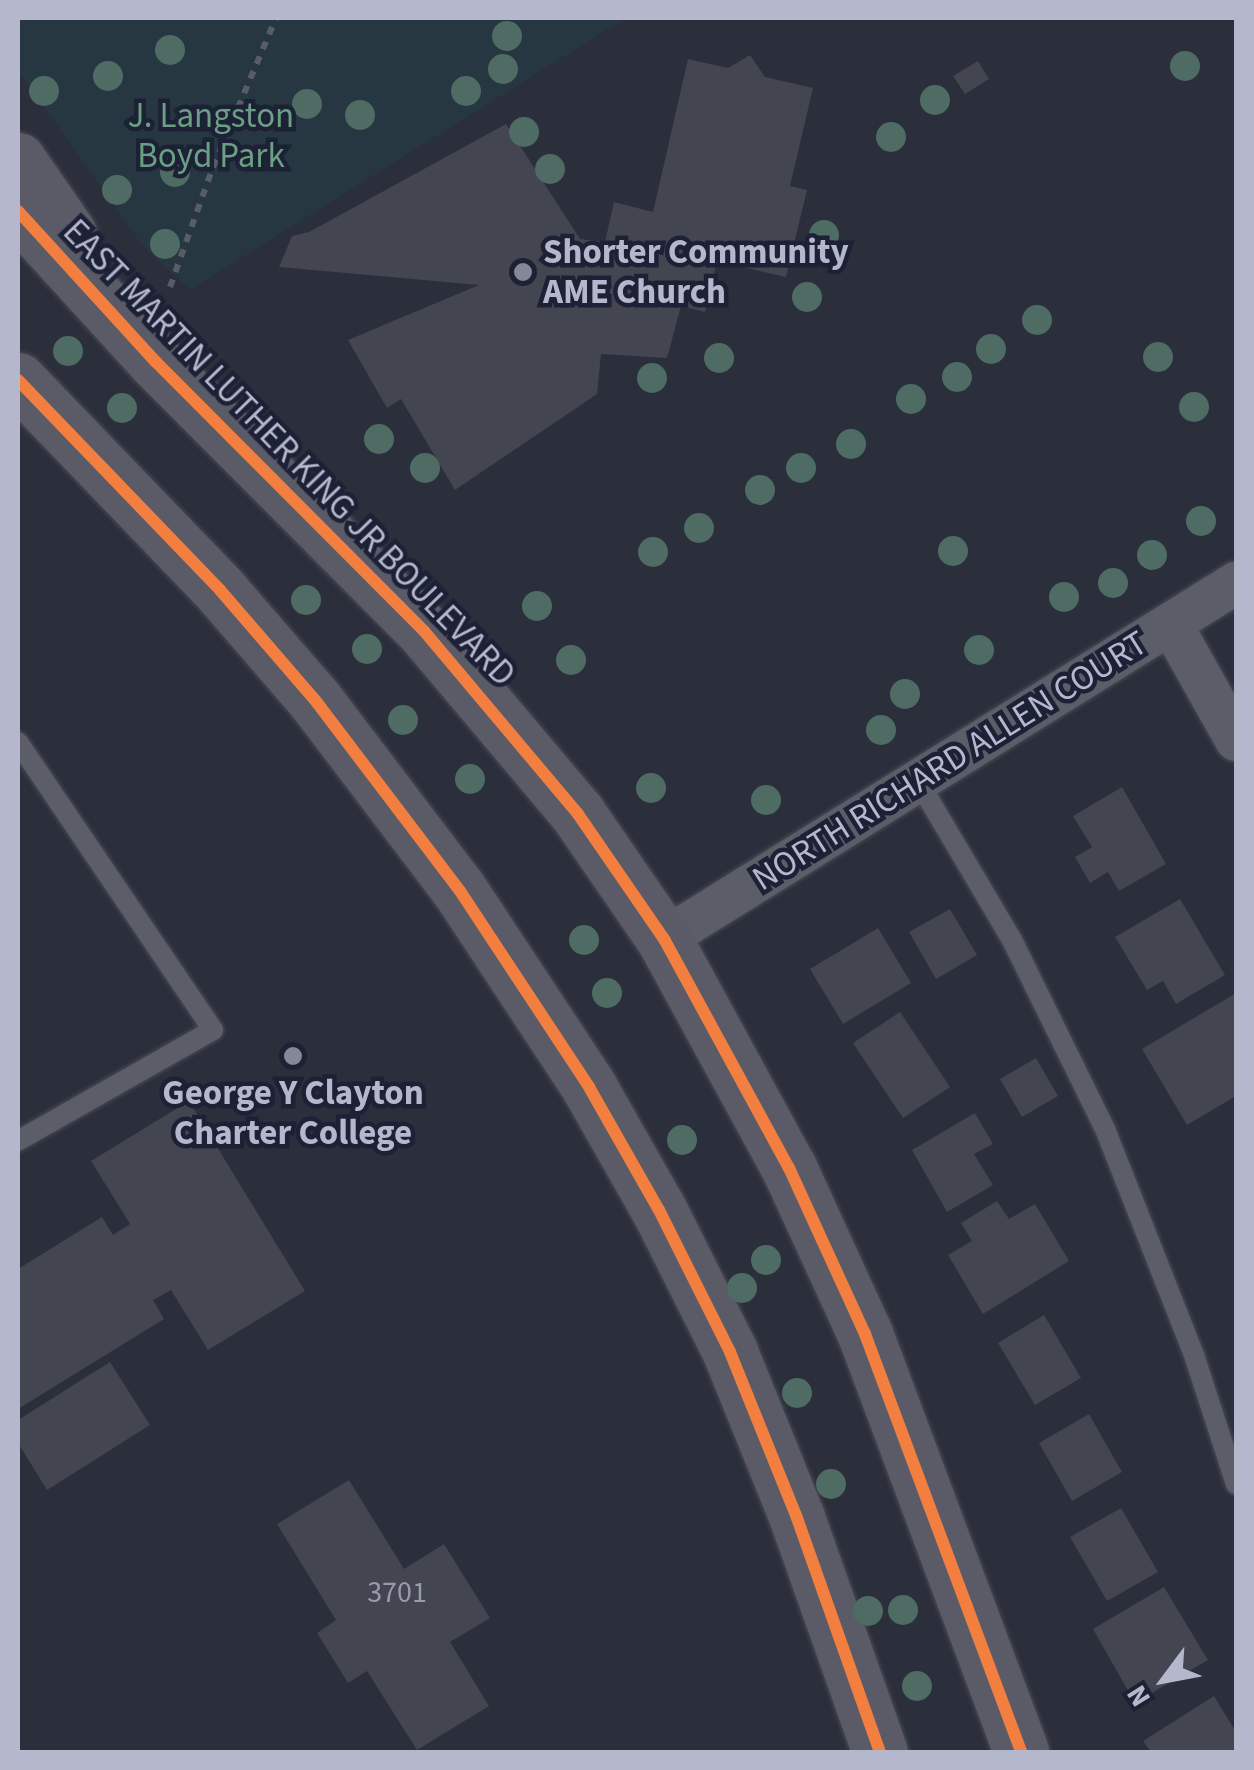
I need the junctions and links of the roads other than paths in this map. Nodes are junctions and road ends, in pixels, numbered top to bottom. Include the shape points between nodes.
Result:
1 (18, 160) edge
2 (18, 211) edge
3 (155, 361) junction
4 (18, 380) edge
5 (1236, 583) edge
6 (1171, 624) junction
7 (1236, 740) edge
8 (18, 742) edge
9 (918, 781) junction
10 (664, 940) junction
11 (18, 1140) edge
12 (1236, 1484) edge
13 (880, 1752) edge
14 (1021, 1752) edge

1 - 3 main road
2 - 3 main road, EAST MARTIN LUTHER KING JR BOULEVARD
3 - 10 main road, EAST MARTIN LUTHER KING JR BOULEVARD via 424,631 578,814
4 - 13 main road via 220,590 325,712 476,914 589,1087 730,1352
5 - 6 street, NORTH RICHARD ALLEN COURT
6 - 7 street
6 - 9 street, NORTH RICHARD ALLEN COURT
8 - 11 lane via 213,1030
9 - 10 street, NORTH RICHARD ALLEN COURT
9 - 12 lane via 1012,940 1104,1130 1180,1319
10 - 14 main road, EAST MARTIN LUTHER KING JR BOULEVARD via 789,1168 865,1334

